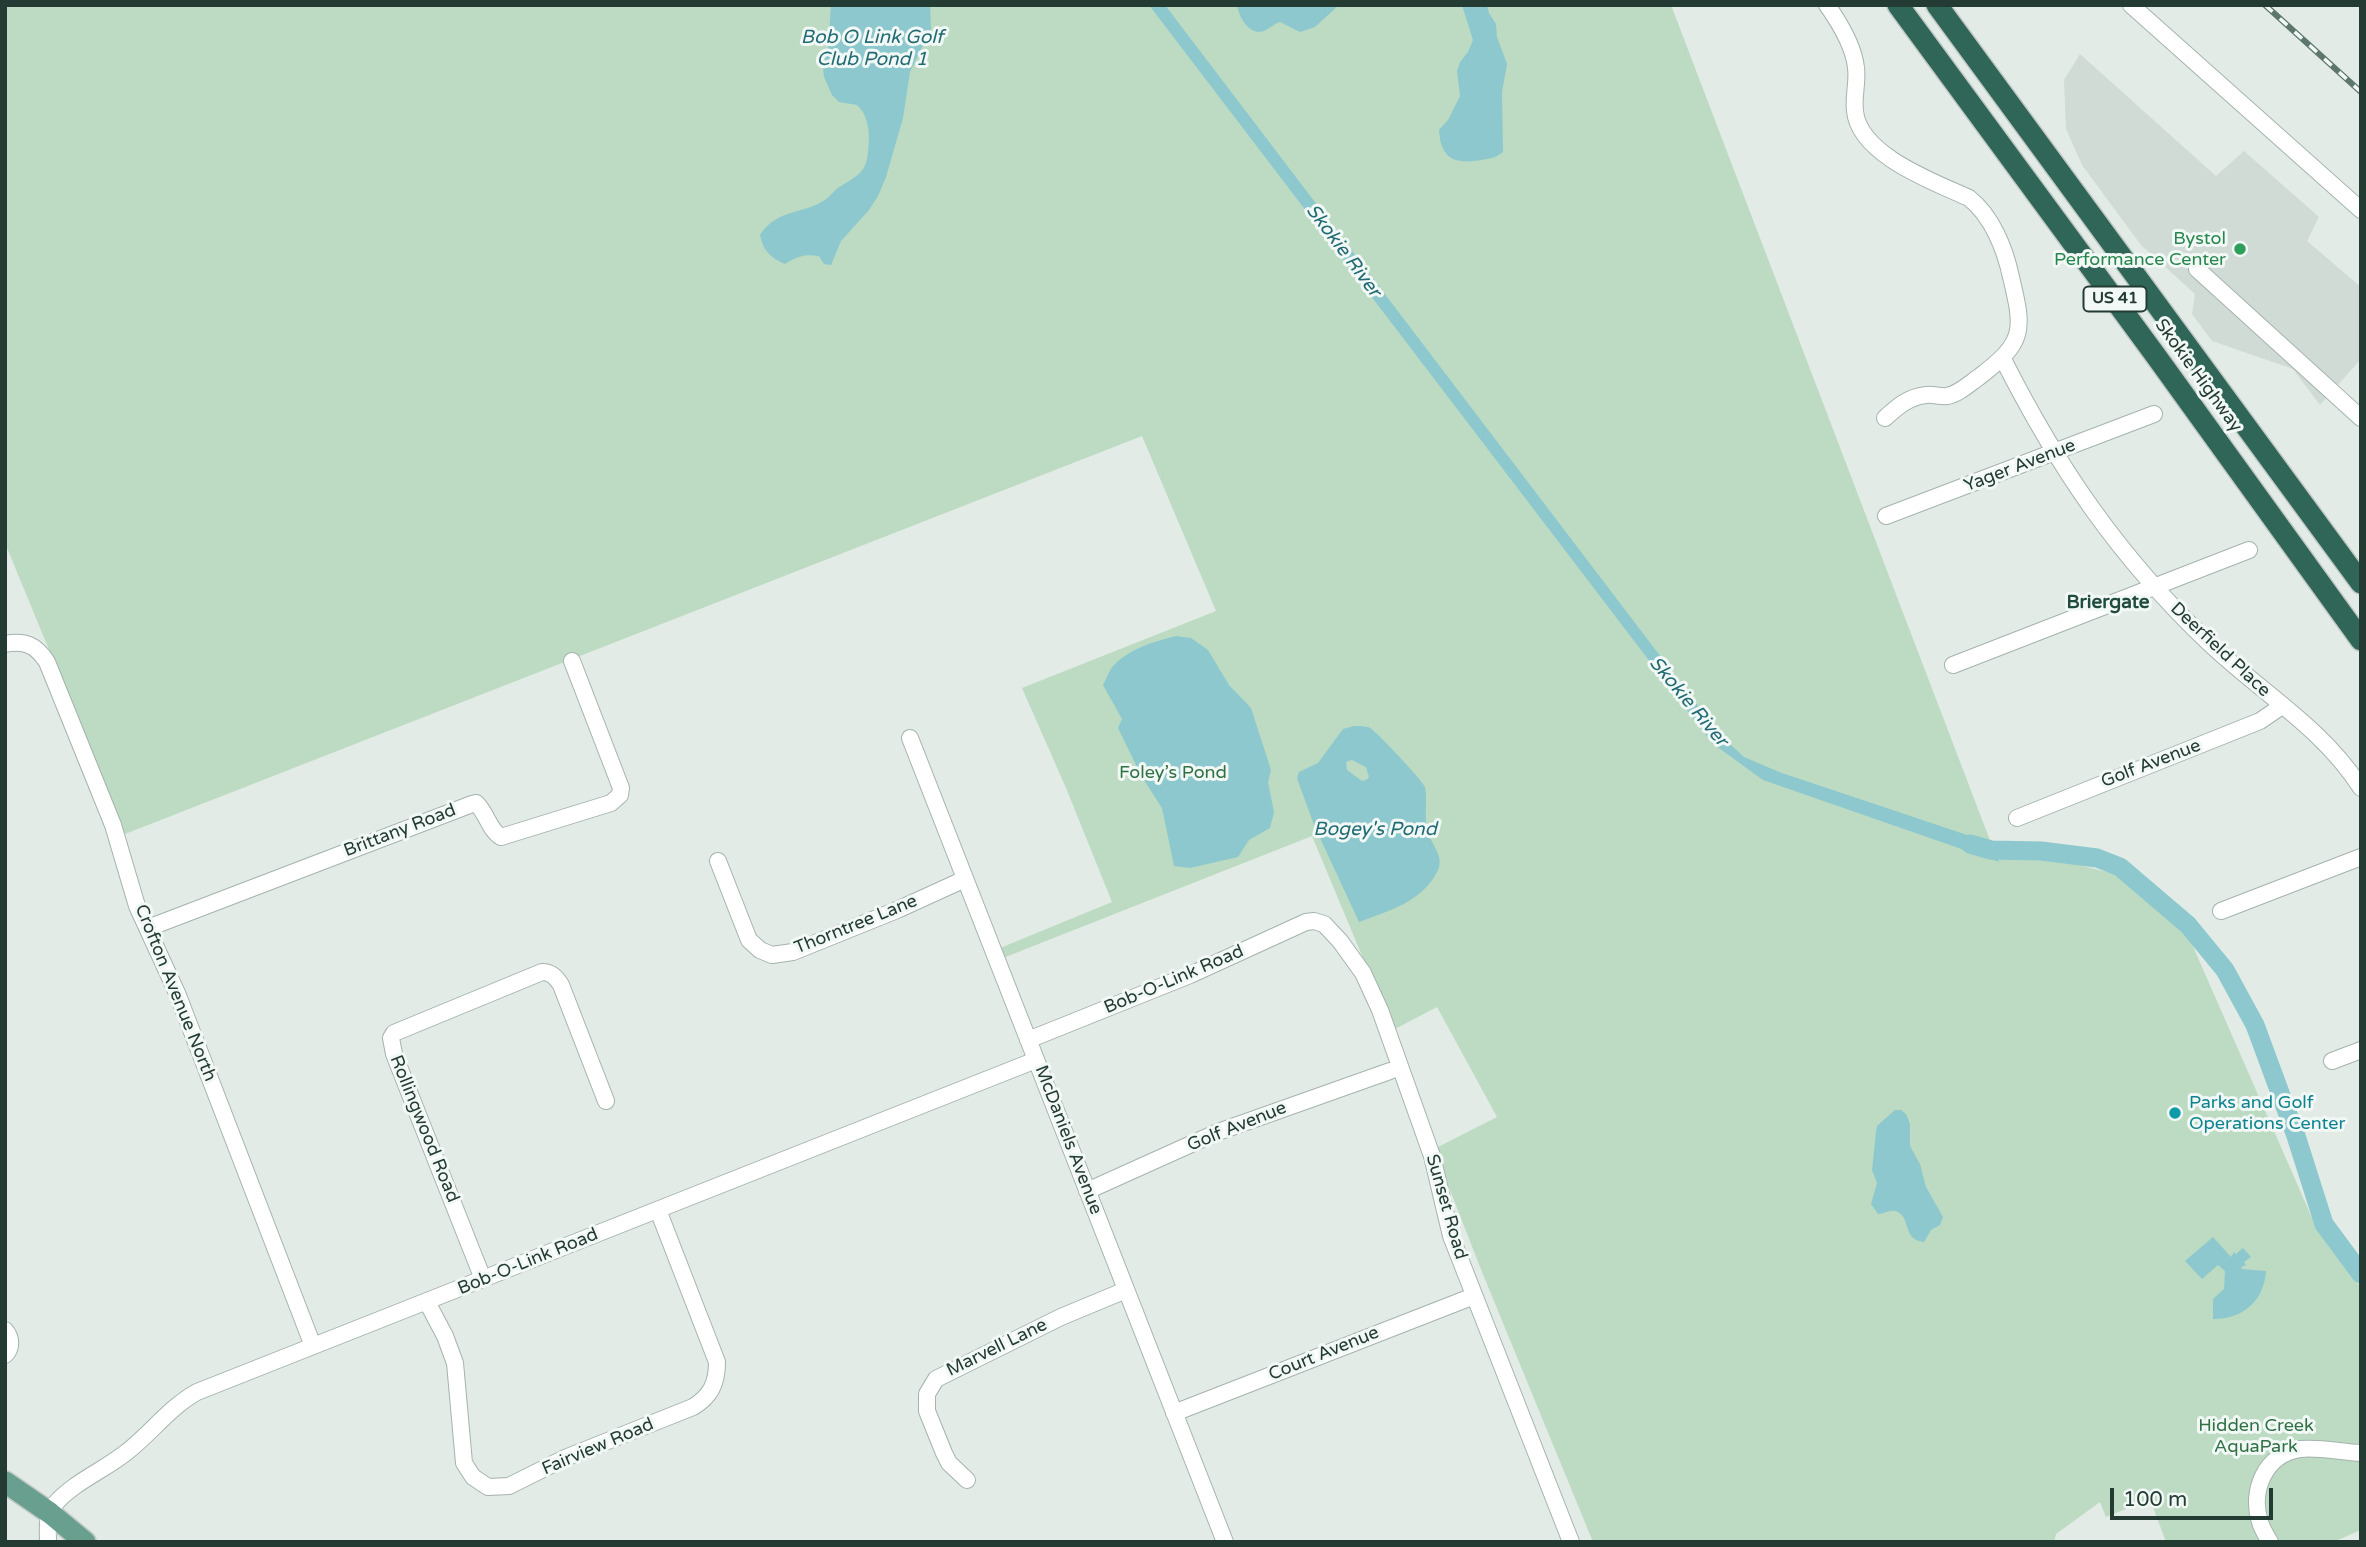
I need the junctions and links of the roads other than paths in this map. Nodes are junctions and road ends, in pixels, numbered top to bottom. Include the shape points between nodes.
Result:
1 (1827, 5) edge
2 (1898, 5) edge
3 (1937, 5) edge
4 (2131, 5) edge
5 (2361, 210) edge
6 (2197, 269) dead end
7 (2003, 359) junction
8 (2154, 414) dead end
9 (1885, 418) dead end
10 (2361, 418) edge
11 (2054, 453) junction
12 (1886, 516) dead end
13 (2321, 527) junction
14 (2249, 550) dead end
15 (2361, 575) edge
16 (2361, 583) edge
17 (2156, 588) junction
18 (2361, 640) edge
19 (5, 644) edge
20 (572, 661) dead end
21 (1953, 665) dead end
22 (2282, 706) junction
23 (911, 738) dead end
24 (2361, 788) edge
25 (2017, 818) dead end
26 (2361, 857) edge
27 (718, 861) dead end
28 (965, 879) junction
29 (2221, 911) dead end
30 (1320, 922) joint
31 (148, 928) junction
32 (1028, 1040) junction
33 (2361, 1050) edge
34 (1036, 1060) junction
35 (2332, 1061) dead end
36 (1390, 1071) dead end
37 (606, 1101) dead end
38 (1087, 1191) junction
39 (658, 1210) junction
40 (483, 1279) junction
41 (1126, 1290) junction
42 (1474, 1296) junction
43 (427, 1302) junction
44 (5, 1330) edge
45 (313, 1346) junction
46 (5, 1355) edge
47 (1174, 1413) junction
48 (2361, 1453) edge
49 (967, 1480) dead end
50 (5, 1482) edge
51 (50, 1513) junction
52 (48, 1542) edge
53 (85, 1542) edge
54 (1225, 1542) edge
55 (1571, 1542) edge
56 (2270, 1542) edge

1 - 7 street via 1856,65 1854,112 1862,133 1910,170 1969,198 1994,230 2010,270 2020,316 2017,338
2 - 18 highway, Skokie Highway / US 41
3 - 13 highway, Skokie Highway / US 41
4 - 5 street
6 - 10 street
7 - 9 street via 1964,388 1947,396 1926,395 1903,402
7 - 11 street, Deerfield Place
8 - 11 street, Yager Avenue
11 - 12 street, Yager Avenue
11 - 17 street, Deerfield Place via 2112,537
13 - 15 highway
13 - 16 highway, Skokie Highway / US 41
14 - 17 street
17 - 21 street
17 - 22 street, Deerfield Place via 2208,642
19 - 31 street, Crofton Avenue North via 31,645 47,662 113,825
20 - 31 street, Brittany Road via 621,788 611,803 501,837 481,807 472,804
22 - 24 street, Deerfield Place via 2315,732
22 - 25 street, Golf Avenue via 2260,721
23 - 28 street, McDaniels Avenue
26 - 29 street
27 - 28 street, Thorntree Lane via 749,940 772,955 793,952
28 - 32 street, McDaniels Avenue
30 - 32 street, Bob-O-Link Road via 1307,922
30 - 42 street, Sunset Road via 1353,958 1380,1010 1432,1157 1451,1236
31 - 45 street, Crofton Avenue North
32 - 34 street, McDaniels Avenue
33 - 35 street
34 - 38 street, McDaniels Avenue
34 - 39 street, Bob-O-Link Road
36 - 38 street, Golf Avenue via 1218,1132
37 - 40 street, Rollingwood Road via 561,985 548,972 394,1033 394,1054
38 - 41 street, McDaniels Avenue
39 - 40 street, Bob-O-Link Road
39 - 43 street, Fairview Road via 717,1363 715,1385 693,1407 565,1458 509,1486 481,1484 464,1463 455,1363
40 - 43 street, Bob-O-Link Road
41 - 47 street, McDaniels Avenue
41 - 49 street, Marvell Lane via 936,1379 927,1394 927,1411 949,1463
42 - 47 street, Court Avenue
42 - 55 street, Sunset Road
43 - 45 street, Bob-O-Link Road
44 - 46 street via 10,1346
45 - 51 street, Bob-O-Link Road via 188,1397 127,1452 68,1493
47 - 54 street, McDaniels Avenue
48 - 56 street via 2302,1449 2271,1464 2256,1492 2260,1523
50 - 51 main road
51 - 52 street
51 - 53 main road

